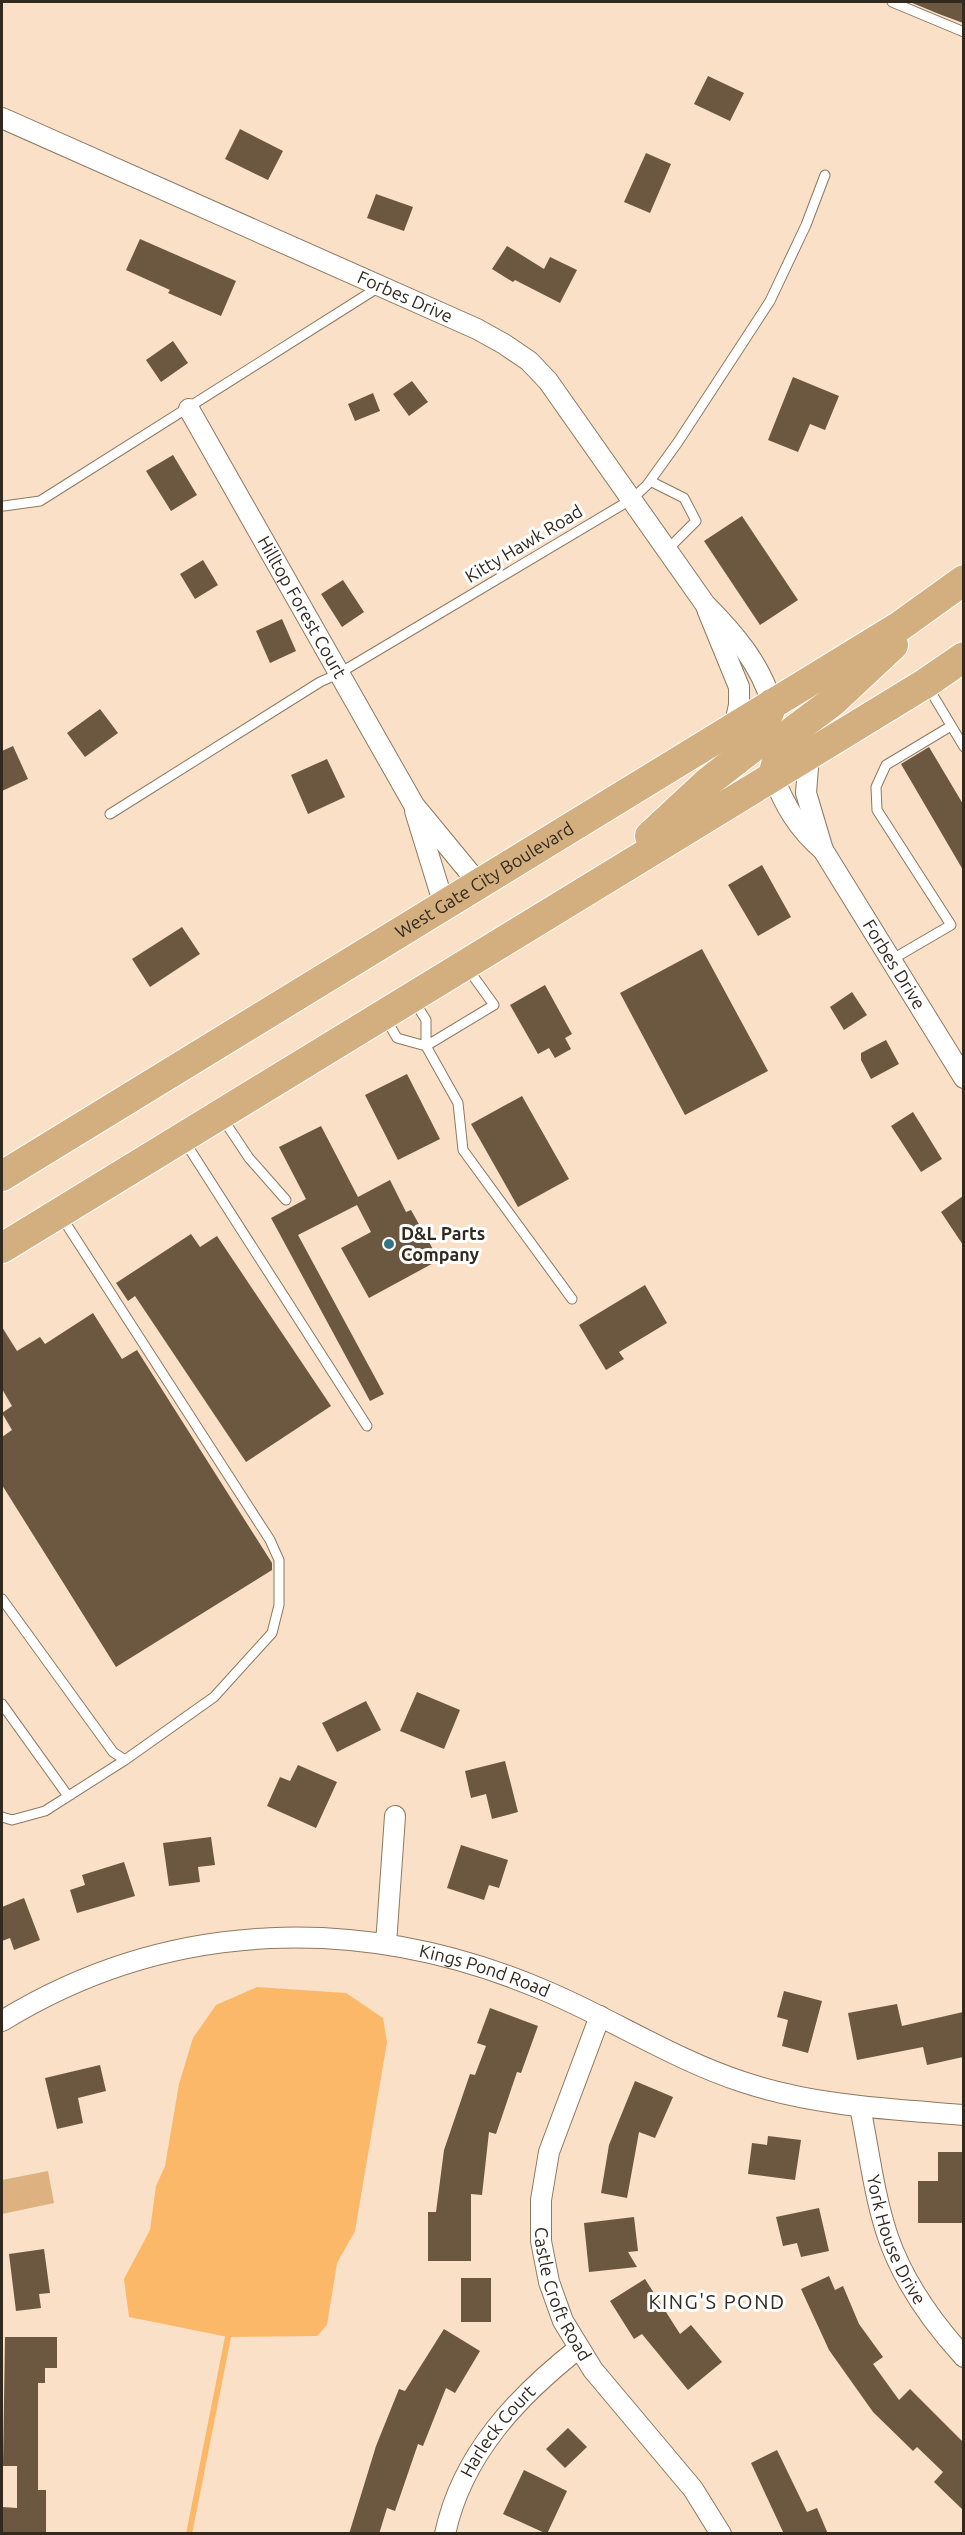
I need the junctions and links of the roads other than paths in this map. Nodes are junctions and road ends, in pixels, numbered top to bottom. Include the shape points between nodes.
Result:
1 (892, 2) edge
2 (921, 2) edge
3 (917, 12) junction
4 (963, 32) edge
5 (2, 118) edge
6 (825, 175) dead end
7 (379, 287) junction
8 (189, 409) junction
9 (650, 481) junction
10 (632, 499) junction
11 (4, 506) dead end
12 (668, 549) junction
13 (954, 587) edge
14 (705, 604) junction
15 (963, 657) edge
16 (338, 674) junction
17 (926, 683) junction
18 (772, 704) junction
19 (951, 726) junction
20 (734, 728) junction
21 (963, 747) edge
22 (809, 755) junction
23 (773, 776) junction
24 (414, 805) junction
25 (110, 814) dead end
26 (823, 850) junction
27 (599, 883) junction
28 (479, 884) junction
29 (444, 905) junction
30 (891, 960) junction
31 (464, 965) junction
32 (411, 998) junction
33 (383, 1015) junction
34 (426, 1046) junction
35 (963, 1078) edge
36 (220, 1115) junction
37 (182, 1138) junction
38 (2, 1176) edge
39 (286, 1200) dead end
40 (59, 1213) junction
41 (2, 1248) edge
42 (572, 1299) dead end
43 (367, 1426) dead end
44 (2, 1599) edge
45 (2, 1704) edge
46 (125, 1760) junction
47 (68, 1796) junction
48 (395, 1815) dead end
49 (2, 1817) edge
50 (386, 1944) junction
51 (600, 2016) junction
52 (2, 2021) edge
53 (860, 2107) junction
54 (963, 2115) edge
55 (579, 2348) junction
56 (963, 2358) edge
57 (446, 2534) edge
58 (721, 2534) edge

1 - 3 lane
2 - 3 lane
3 - 4 lane
5 - 7 street, Forbes Drive
6 - 9 lane, Kitty Hawk Road via 770,301
7 - 8 lane
7 - 10 street, Forbes Drive via 477,329 529,361 567,406
8 - 11 lane via 40,501
8 - 16 street, Hilltop Forest Court
9 - 10 lane, Kitty Hawk Road
9 - 12 lane via 684,498 696,521
10 - 12 street, Forbes Drive
10 - 16 lane, Kitty Hawk Road
12 - 14 street, Forbes Drive
13 - 18 main road, West Gate City Boulevard via 900,626
13 - 23 main road via 845,691 793,731 780,750
14 - 18 street, Forbes Drive via 728,627 765,679
14 - 20 street, Forbes Drive via 739,687
15 - 17 main road
16 - 24 street, Hilltop Forest Court
16 - 25 lane, Kitty Hawk Road
17 - 19 lane
17 - 22 main road
18 - 20 main road, West Gate City Boulevard
18 - 27 main road via 764,732 748,754 708,782
19 - 21 lane
19 - 30 lane via 886,765 876,787 877,810 951,925
20 - 28 main road, West Gate City Boulevard
22 - 23 main road
22 - 26 street, Forbes Drive via 806,793
23 - 26 street, Forbes Drive via 802,833
23 - 27 main road
24 - 28 street, Hilltop Forest Court
24 - 29 street, Hilltop Forest Court
26 - 30 street, Forbes Drive
27 - 31 main road
28 - 29 main road, West Gate City Boulevard
29 - 38 main road, West Gate City Boulevard
30 - 35 street, Forbes Drive
31 - 32 main road
31 - 34 lane via 494,1005
32 - 33 main road
32 - 34 lane via 426,1020
33 - 34 lane via 397,1038
33 - 36 main road
34 - 42 lane via 458,1103 463,1150
36 - 37 main road
36 - 39 lane via 249,1158
37 - 40 main road
37 - 43 lane
40 - 41 main road
40 - 46 lane via 270,1540 279,1560 279,1605 272,1633 214,1697
44 - 46 lane via 114,1752
45 - 47 lane
46 - 47 lane
47 - 49 lane via 30,1817
48 - 50 street
50 - 51 street, Kings Pond Road via 486,1967
50 - 52 street, Kings Pond Road via 291,1937 191,1947 92,1975 30,2003
51 - 53 street, Kings Pond Road via 742,2082 806,2100
51 - 55 street, Castle Croft Road via 549,2152 541,2200 541,2241 549,2282
53 - 54 street, Kings Pond Road
53 - 56 street, York House Drive via 889,2240 920,2302
55 - 57 street, Harleck Court via 511,2408 482,2446 465,2477
55 - 58 street, Castle Croft Road via 693,2489

